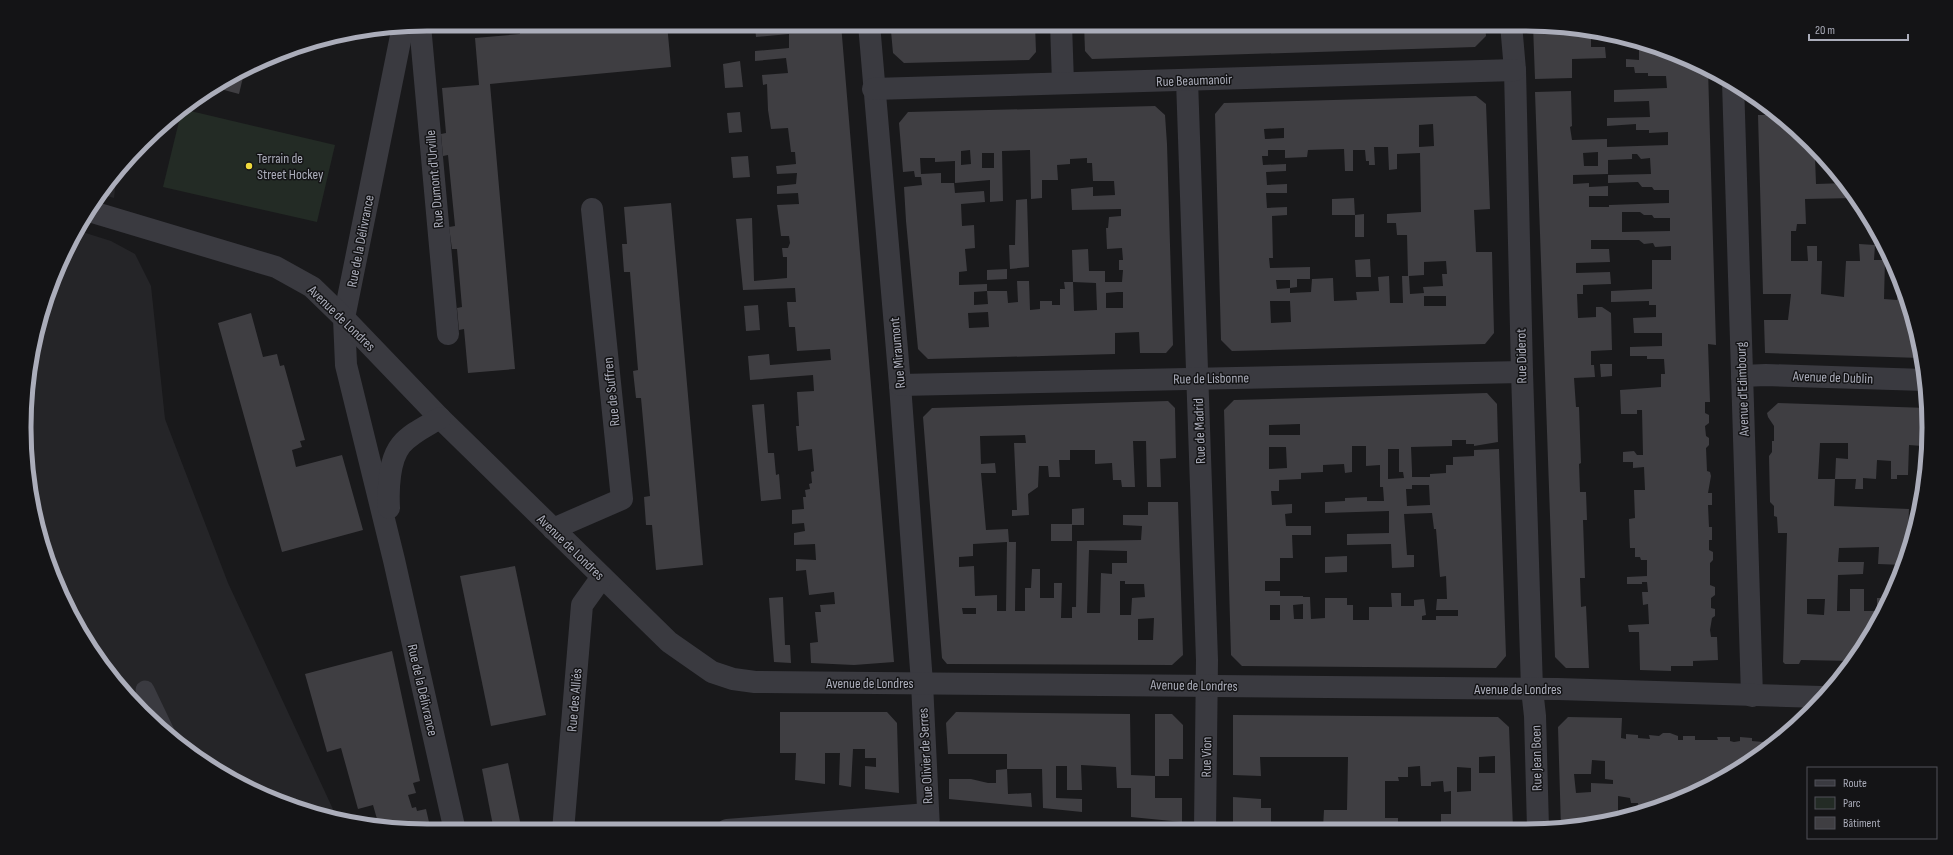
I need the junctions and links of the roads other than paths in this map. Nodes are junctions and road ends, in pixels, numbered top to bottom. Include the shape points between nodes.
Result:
1 (421, 31) edge
2 (869, 31) edge
3 (1062, 31) edge
4 (1512, 31) edge
5 (402, 32) edge
6 (1515, 70) junction
7 (1186, 80) junction
8 (1063, 83) junction
9 (873, 89) junction
10 (1733, 90) edge
11 (592, 209) dead end
12 (94, 213) edge
13 (344, 318) junction
14 (448, 334) dead end
15 (1522, 372) junction
16 (1742, 376) junction
17 (1197, 379) junction
18 (1919, 380) edge
19 (900, 385) junction
20 (440, 418) junction
21 (553, 529) junction
22 (391, 549) junction
23 (602, 576) junction
24 (922, 683) junction
25 (1208, 686) junction
26 (1532, 689) junction
27 (145, 690) dead end
28 (1752, 696) junction
29 (1816, 698) edge
30 (159, 719) edge
31 (928, 822) edge
32 (453, 824) edge
33 (564, 824) edge
34 (878, 824) edge
35 (1205, 824) edge
36 (1538, 824) edge

1 - 14 street, Rue Dumont d'Urville
2 - 9 street, Rue Miraumont
3 - 8 street
4 - 6 street, Rue Diderot
5 - 13 street, Rue de la Délivrance
6 - 7 street, Rue Beaumanoir
6 - 15 street, Rue Diderot
7 - 8 street, Rue Beaumanoir
7 - 17 street, Rue de Madrid
8 - 9 street, Rue Beaumanoir
9 - 19 street, Rue Miraumont
10 - 16 street, Avenue d'Edimbourg
11 - 21 street, Rue de Suffren via 622,499
12 - 13 street, Avenue de Londres via 276,267 312,286
13 - 20 street, Avenue de Londres
13 - 22 street, Rue de la Délivrance via 346,365
15 - 17 street, Rue de Lisbonne
15 - 26 street, Rue Diderot
16 - 18 street, Avenue de Dublin
16 - 28 street, Avenue d'Edimbourg
17 - 19 street, Rue de Lisbonne
17 - 25 street, Rue de Madrid
19 - 24 street, Rue Miraumont
20 - 21 street, Avenue de Londres
20 - 22 street, Rue de la Délivrance via 417,431 401,445 390,472
21 - 23 street, Avenue de Londres
22 - 32 street, Rue de la Délivrance
23 - 24 street, Avenue de Londres via 669,642 712,672 733,679 755,682
23 - 33 street, Rue des Alliés via 582,605
24 - 25 street, Avenue de Londres
24 - 31 street, Rue Olivier de Serres
25 - 26 street, Avenue de Londres
25 - 35 street, Rue Vion
26 - 28 street, Avenue de Londres
26 - 36 street, Rue Jean Boen
27 - 30 lane
28 - 29 street, Avenue de Londres
31 - 34 street

